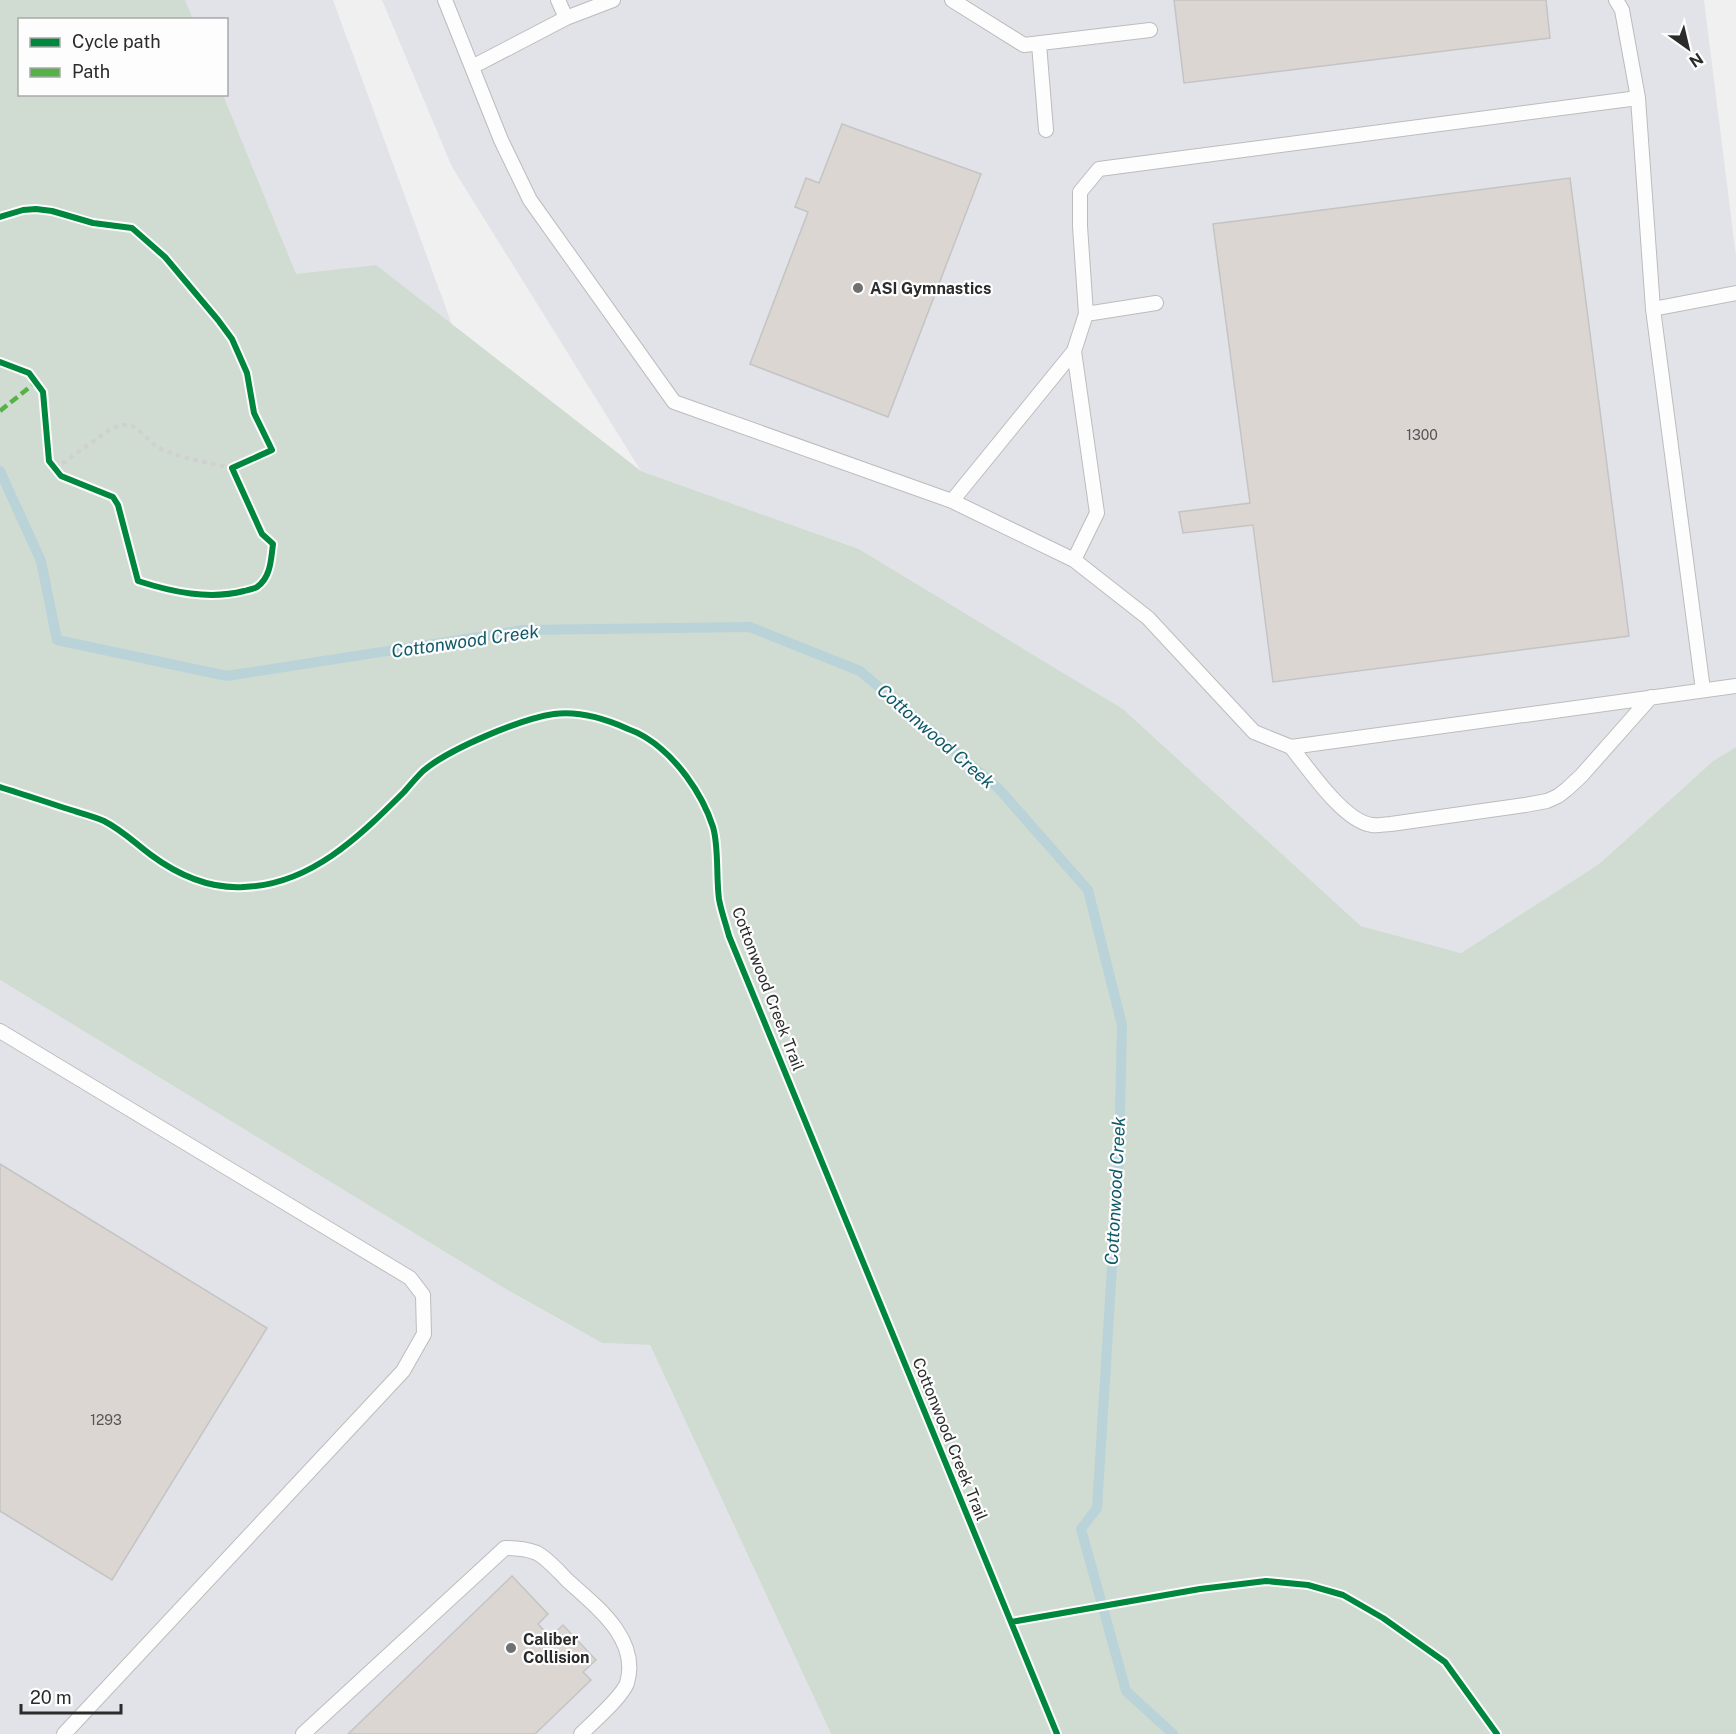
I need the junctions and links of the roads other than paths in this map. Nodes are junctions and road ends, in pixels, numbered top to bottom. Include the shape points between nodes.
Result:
1 (445, 0) edge
2 (558, 0) edge
3 (613, 0) edge
4 (952, 0) edge
5 (1616, 0) edge
6 (566, 18) junction
7 (1150, 30) dead end
8 (1039, 44) junction
9 (472, 67) junction
10 (1638, 98) junction
11 (1046, 130) dead end
12 (1736, 292) edge
13 (1156, 303) dead end
14 (1653, 309) junction
15 (1086, 314) junction
16 (1074, 351) junction
17 (952, 501) junction
18 (1074, 560) junction
19 (1736, 686) edge
20 (1703, 690) junction
21 (1651, 697) junction
22 (1291, 747) junction
23 (0, 1030) edge
24 (64, 1734) edge
25 (303, 1734) edge
26 (581, 1734) edge

1 - 9 lane
2 - 6 lane
3 - 6 lane
4 - 8 lane via 1024,45
5 - 10 lane via 1622,10
6 - 9 lane
7 - 8 lane
8 - 11 lane
9 - 17 lane via 530,200 674,402
10 - 14 lane
10 - 15 lane via 1099,169 1080,192
12 - 14 lane
13 - 15 lane
14 - 20 lane
15 - 16 lane
16 - 17 lane
16 - 18 lane via 1097,513
17 - 18 lane
18 - 22 lane via 1148,618 1254,732
19 - 20 lane
20 - 21 lane
21 - 22 lane
21 - 22 lane via 1581,776 1558,796 1525,805 1391,824 1372,825 1354,817 1340,806
23 - 24 lane via 410,1278 423,1295 424,1334 403,1371
25 - 26 lane via 505,1548 539,1554 607,1616 626,1646 626,1684

